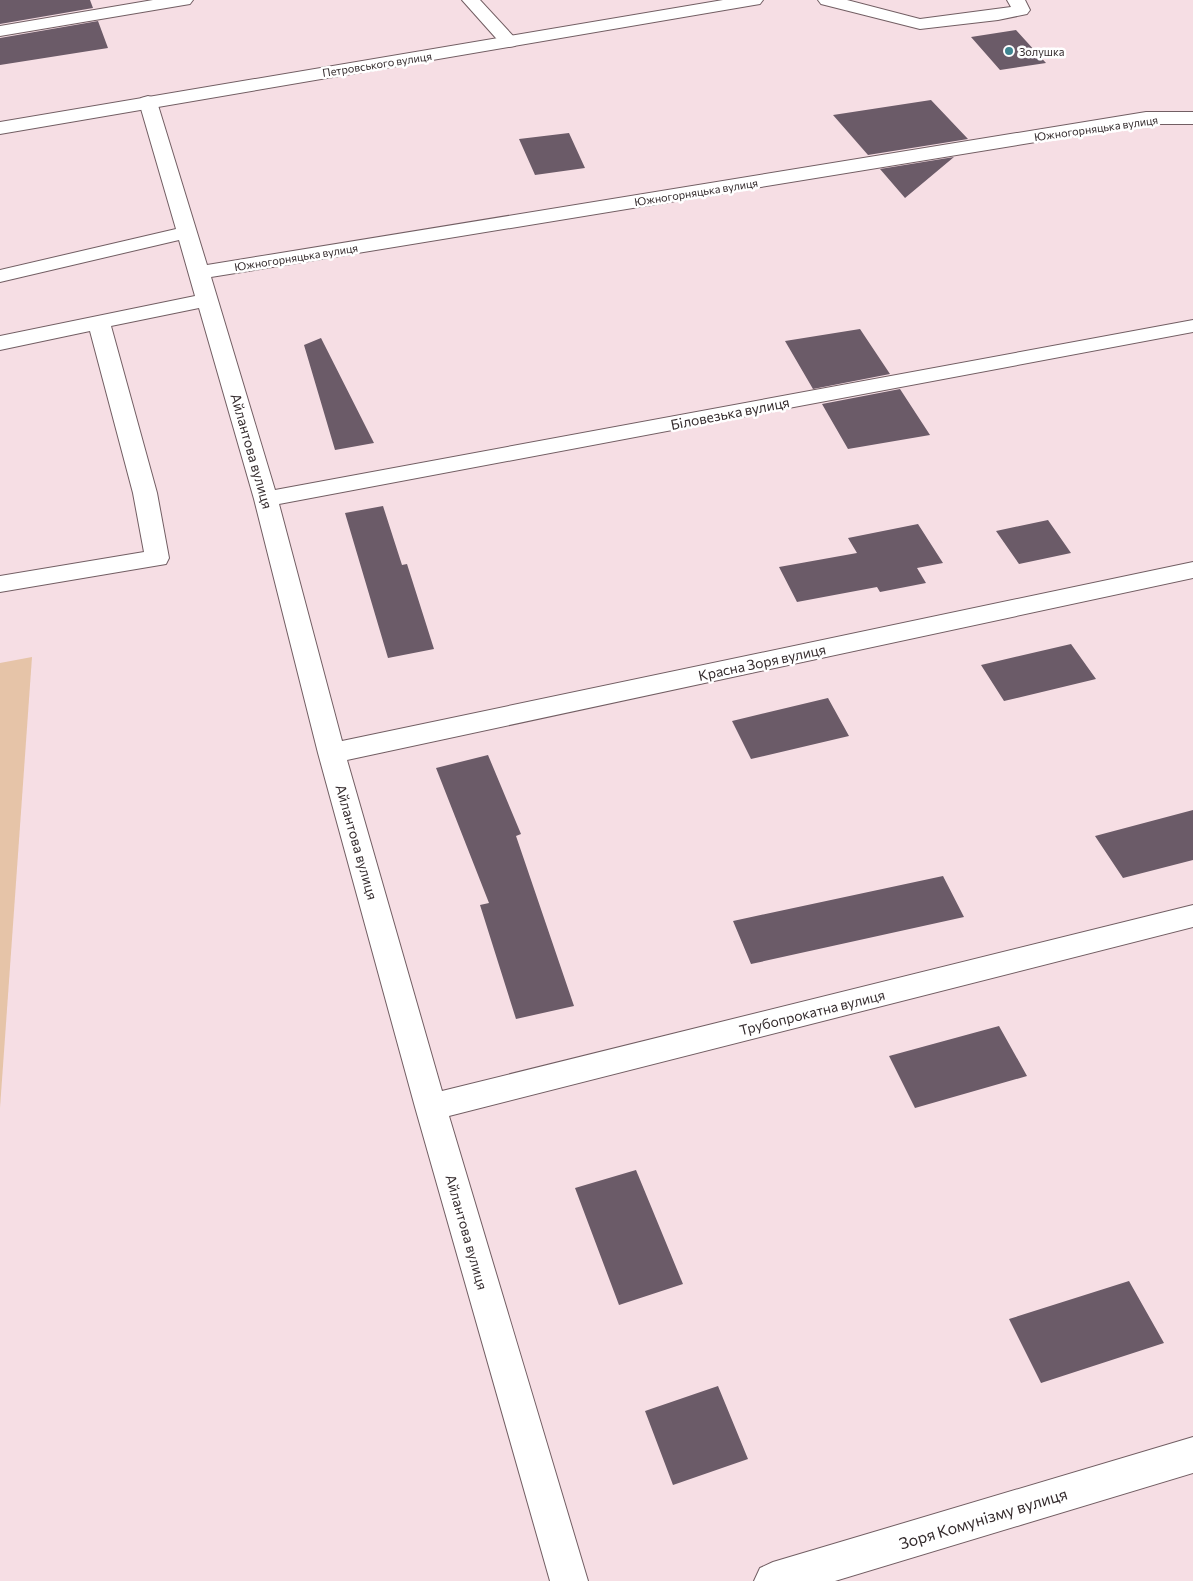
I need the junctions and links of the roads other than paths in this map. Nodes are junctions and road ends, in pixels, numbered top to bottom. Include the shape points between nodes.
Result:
1 (184, 0) edge
2 (471, 0) edge
3 (754, 0) edge
4 (827, 0) edge
5 (1016, 0) edge
6 (0, 31) edge
7 (509, 42) junction
8 (148, 102) junction
9 (1193, 118) edge
10 (0, 128) edge
11 (187, 232) junction
12 (199, 273) junction
13 (0, 276) edge
14 (207, 300) junction
15 (99, 323) junction
16 (1193, 326) edge
17 (0, 343) edge
18 (266, 499) junction
19 (1193, 570) edge
20 (0, 584) edge
21 (332, 753) junction
22 (1193, 916) edge
23 (430, 1107) junction
24 (1193, 1455) edge
25 (569, 1581) edge
26 (773, 1581) edge

1 - 6 street
2 - 7 street
3 - 7 street, Петровського вулиця
4 - 5 street via 920,24 1021,10
7 - 8 street, Петровського вулиця
8 - 10 street, Петровського вулиця
8 - 11 street, Айлантова вулиця
9 - 12 street, Южногорняцька вулиця via 1146,118
11 - 12 street, Айлантова вулиця
11 - 13 street
12 - 14 street, Айлантова вулиця
14 - 15 street
14 - 18 street, Айлантова вулиця
15 - 17 street
15 - 20 street via 145,493 157,558
16 - 18 street, Біловезька вулиця
18 - 21 street, Айлантова вулиця
19 - 21 street, Красна Зоря вулиця
21 - 23 street, Айлантова вулиця
22 - 23 street, Трубопрокатна вулиця
23 - 25 street, Айлантова вулиця
24 - 26 street, Зоря Комунізму вулиця

